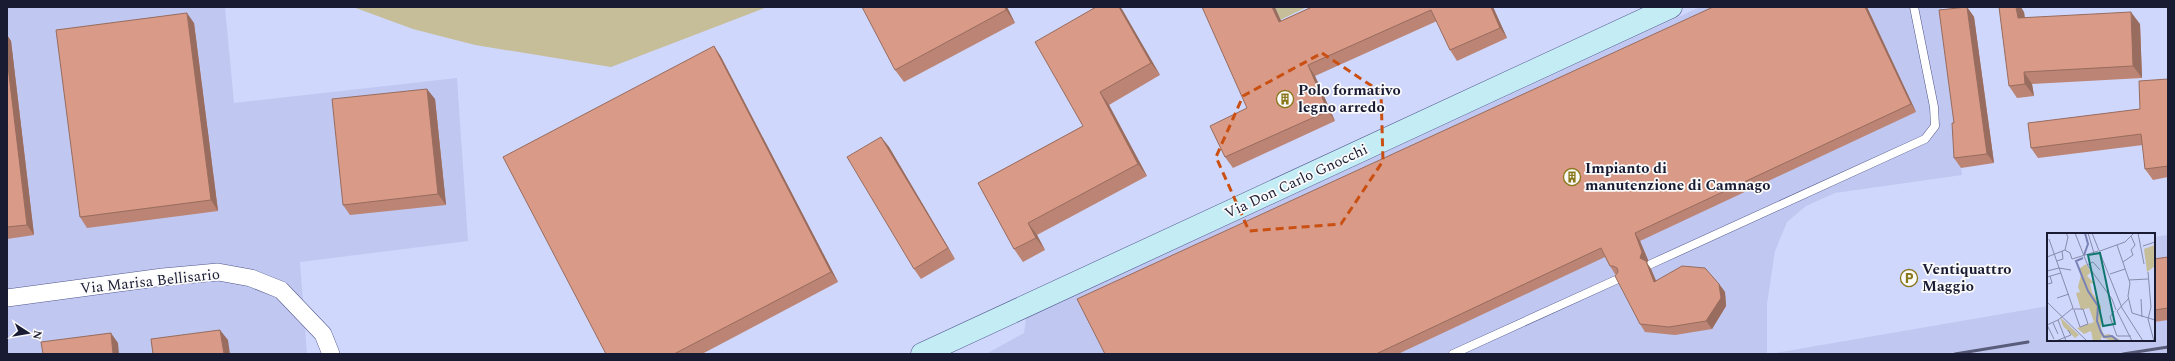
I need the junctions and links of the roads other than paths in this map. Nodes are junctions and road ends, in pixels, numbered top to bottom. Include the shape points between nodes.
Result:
1 (1671, 7) edge
2 (1914, 7) edge
3 (1651, 264) dead end
4 (1618, 279) edge
5 (7, 298) edge
6 (331, 354) edge
7 (922, 354) edge
8 (1453, 354) edge

1 - 7 street, Via Don Carlo Gnocchi
2 - 3 lane via 1936,126 1925,139
4 - 8 lane
5 - 6 street, Via Marisa Bellisario via 218,272 251,278 281,290 323,334

